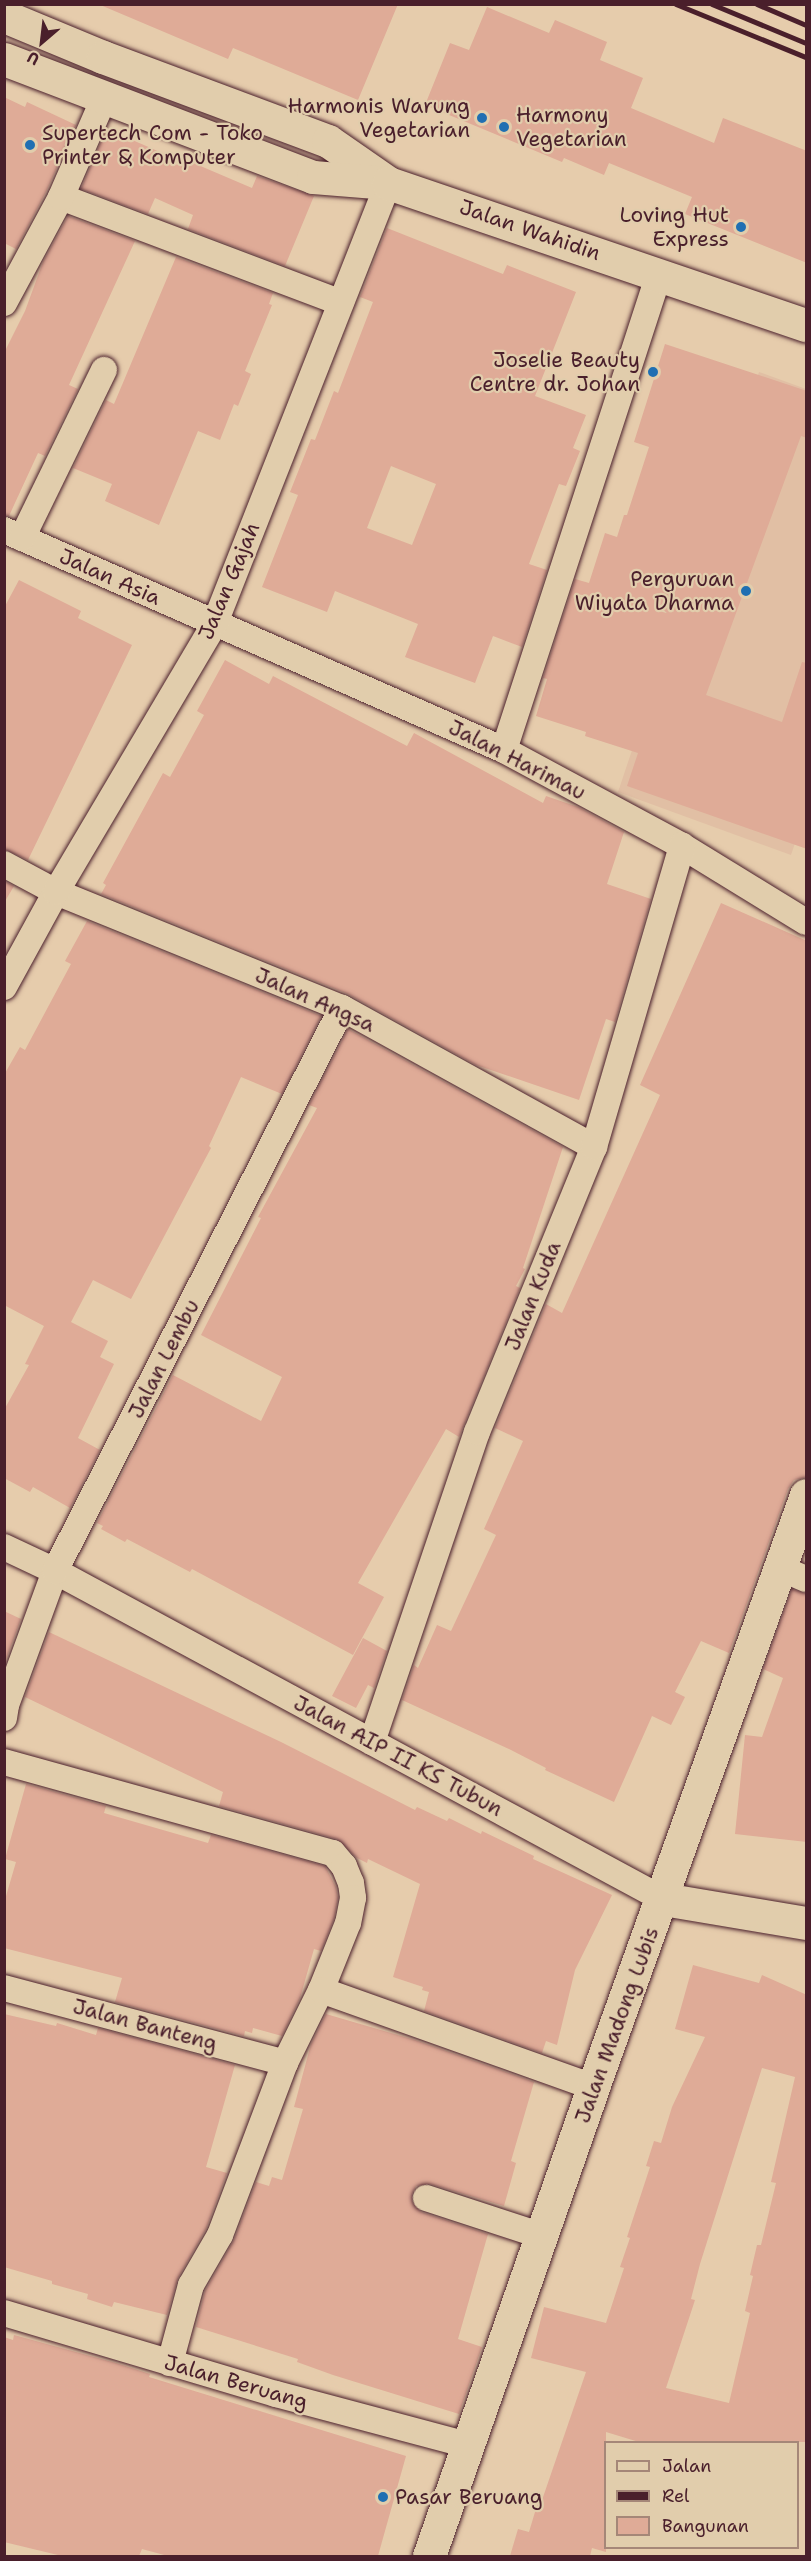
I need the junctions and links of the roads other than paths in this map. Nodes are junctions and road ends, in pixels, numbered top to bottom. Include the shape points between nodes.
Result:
1 (4, 16) edge
2 (4, 59) edge
3 (105, 96) junction
4 (388, 183) junction
5 (61, 197) junction
6 (659, 274) junction
7 (4, 303) edge
8 (341, 303) junction
9 (807, 325) edge
10 (104, 370) dead end
11 (14, 534) edge
12 (215, 623) junction
13 (504, 750) junction
14 (682, 846) junction
15 (4, 864) edge
16 (56, 892) junction
17 (807, 922) edge
18 (4, 987) edge
19 (342, 1008) junction
20 (594, 1147) junction
21 (807, 1495) edge
22 (4, 1547) edge
23 (55, 1571) junction
24 (794, 1574) edge
25 (4, 1719) edge
26 (372, 1742) junction
27 (4, 1762) edge
28 (663, 1899) junction
29 (807, 1923) edge
30 (4, 1988) edge
31 (321, 1990) junction
32 (285, 2063) junction
33 (593, 2087) junction
34 (426, 2198) dead end
35 (542, 2236) junction
36 (4, 2313) edge
37 (170, 2363) junction
38 (468, 2445) junction
39 (429, 2556) edge

1 - 4 street, Jalan Wahidin via 327,141
2 - 3 street, Jalan Wahidin
3 - 4 street, Jalan Wahidin via 312,177
3 - 5 street
4 - 6 street, Jalan Wahidin
4 - 8 street, Jalan Gajah
5 - 7 street
5 - 8 street
6 - 9 street, Jalan Wahidin
6 - 13 street
8 - 12 street, Jalan Gajah
10 - 11 street
11 - 12 street, Jalan Asia
12 - 13 street, Jalan Harimau
12 - 16 street, Jalan Gajah
13 - 14 street, Jalan Harimau
14 - 17 street, Jalan Harimau
14 - 20 street, Jalan Kuda
15 - 16 street, Jalan Angsa
16 - 18 street, Jalan Gajah
16 - 19 street, Jalan Angsa
19 - 20 street, Jalan Angsa
19 - 23 street, Jalan Lembu
20 - 26 street, Jalan Kuda via 477,1432
21 - 24 street, Jalan Madong Lubis
22 - 23 street, Jalan AIP II KS Tubun
23 - 25 street, Jalan Lembu
23 - 26 street, Jalan AIP II KS Tubun
24 - 28 street, Jalan Madong Lubis
26 - 28 street, Jalan AIP II KS Tubun
27 - 31 street via 333,1853 344,1866 353,1898 348,1923
28 - 29 street, Jalan AIP II KS Tubun
28 - 33 street, Jalan Madong Lubis
30 - 32 street, Jalan Banteng
31 - 32 street
31 - 33 street
32 - 37 street via 220,2235 192,2285
33 - 35 street, Jalan Madong Lubis
34 - 35 street
35 - 38 street, Jalan Madong Lubis
36 - 37 street, Jalan Beruang
37 - 38 street, Jalan Beruang
38 - 39 street, Jalan Madong Lubis

